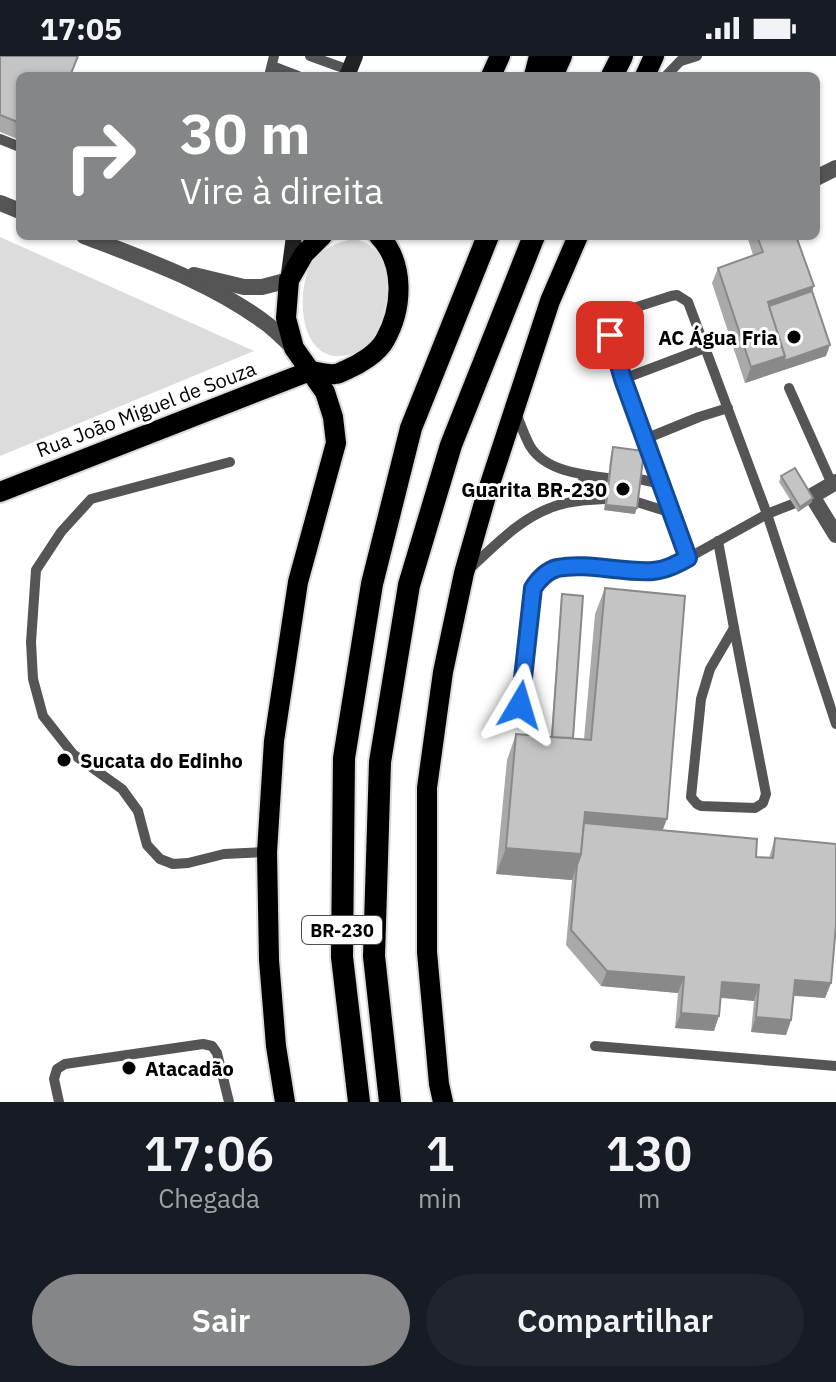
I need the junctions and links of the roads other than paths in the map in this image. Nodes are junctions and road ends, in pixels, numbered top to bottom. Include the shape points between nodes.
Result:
1 (310, 56) edge
2 (697, 56) edge
3 (683, 58) edge
4 (351, 67) edge
5 (94, 240) edge
6 (294, 240) edge
7 (318, 240) edge
8 (383, 240) edge
9 (486, 240) edge
10 (532, 240) edge
11 (576, 240) edge
12 (162, 266) junction
13 (289, 280) junction
14 (294, 348) junction
15 (705, 348) junction
16 (310, 371) junction
17 (623, 379) junction
18 (789, 388) dead end
19 (728, 408) junction
20 (515, 411) junction
21 (645, 439) junction
22 (230, 462) dead end
23 (583, 475) junction
24 (608, 478) edge
25 (639, 479) edge
26 (834, 483) edge
27 (662, 484) junction
28 (0, 492) edge
29 (812, 496) junction
30 (606, 499) edge
31 (581, 500) junction
32 (637, 502) edge
33 (672, 513) junction
34 (767, 514) junction
35 (836, 535) edge
36 (718, 541) junction
37 (688, 558) junction
38 (464, 573) junction
39 (734, 628) junction
40 (520, 705) dead end
41 (836, 724) edge
42 (267, 852) junction
43 (595, 1046) dead end
44 (836, 1066) edge
45 (59, 1102) edge
46 (229, 1102) edge
47 (285, 1102) edge
48 (359, 1102) edge
49 (390, 1102) edge
50 (443, 1102) edge

1 - 4 lane
2 - 3 lane
5 - 12 street
6 - 13 main road
7 - 13 main road
8 - 16 main road, Rua João Miguel de Souza via 396,262 398,284 397,308 384,343 359,365 334,375
9 - 48 highway, BR-230 via 411,428 372,584 344,758 342,957
10 - 49 highway, BR-230 via 451,445 409,585 380,762 374,956
11 - 20 main road via 550,301
12 - 13 street via 244,287
12 - 14 street via 229,299
13 - 14 main road via 286,318
14 - 16 main road
15 - 17 lane
15 - 17 lane via 688,302 677,295 618,313 608,327
15 - 19 lane
16 - 28 main road, Rua João Miguel de Souza
16 - 42 main road via 325,392 336,443 296,597 274,741
17 - 21 lane
18 - 26 lane
19 - 21 lane
19 - 34 lane
20 - 23 lane via 531,448 551,465
20 - 38 main road
21 - 27 lane
22 - 42 lane via 91,499 61,532 36,570 33,679 43,716 73,754 122,789 138,811 147,845 160,859 173,864
23 - 24 lane
23 - 31 lane
25 - 27 lane
26 - 29 street
27 - 33 lane
29 - 34 lane
29 - 35 street
30 - 31 lane
31 - 38 lane via 527,519
32 - 33 lane
33 - 37 lane
34 - 36 lane
34 - 41 lane
36 - 37 lane
36 - 39 lane
37 - 40 lane via 654,571 558,568 540,578 533,588
38 - 50 main road via 427,788 427,952
39 - 39 lane via 710,669 701,699 691,797 701,806 755,808 766,794
42 - 47 main road via 269,960
43 - 44 lane
45 - 46 lane via 54,1079 65,1064 203,1044 217,1053

